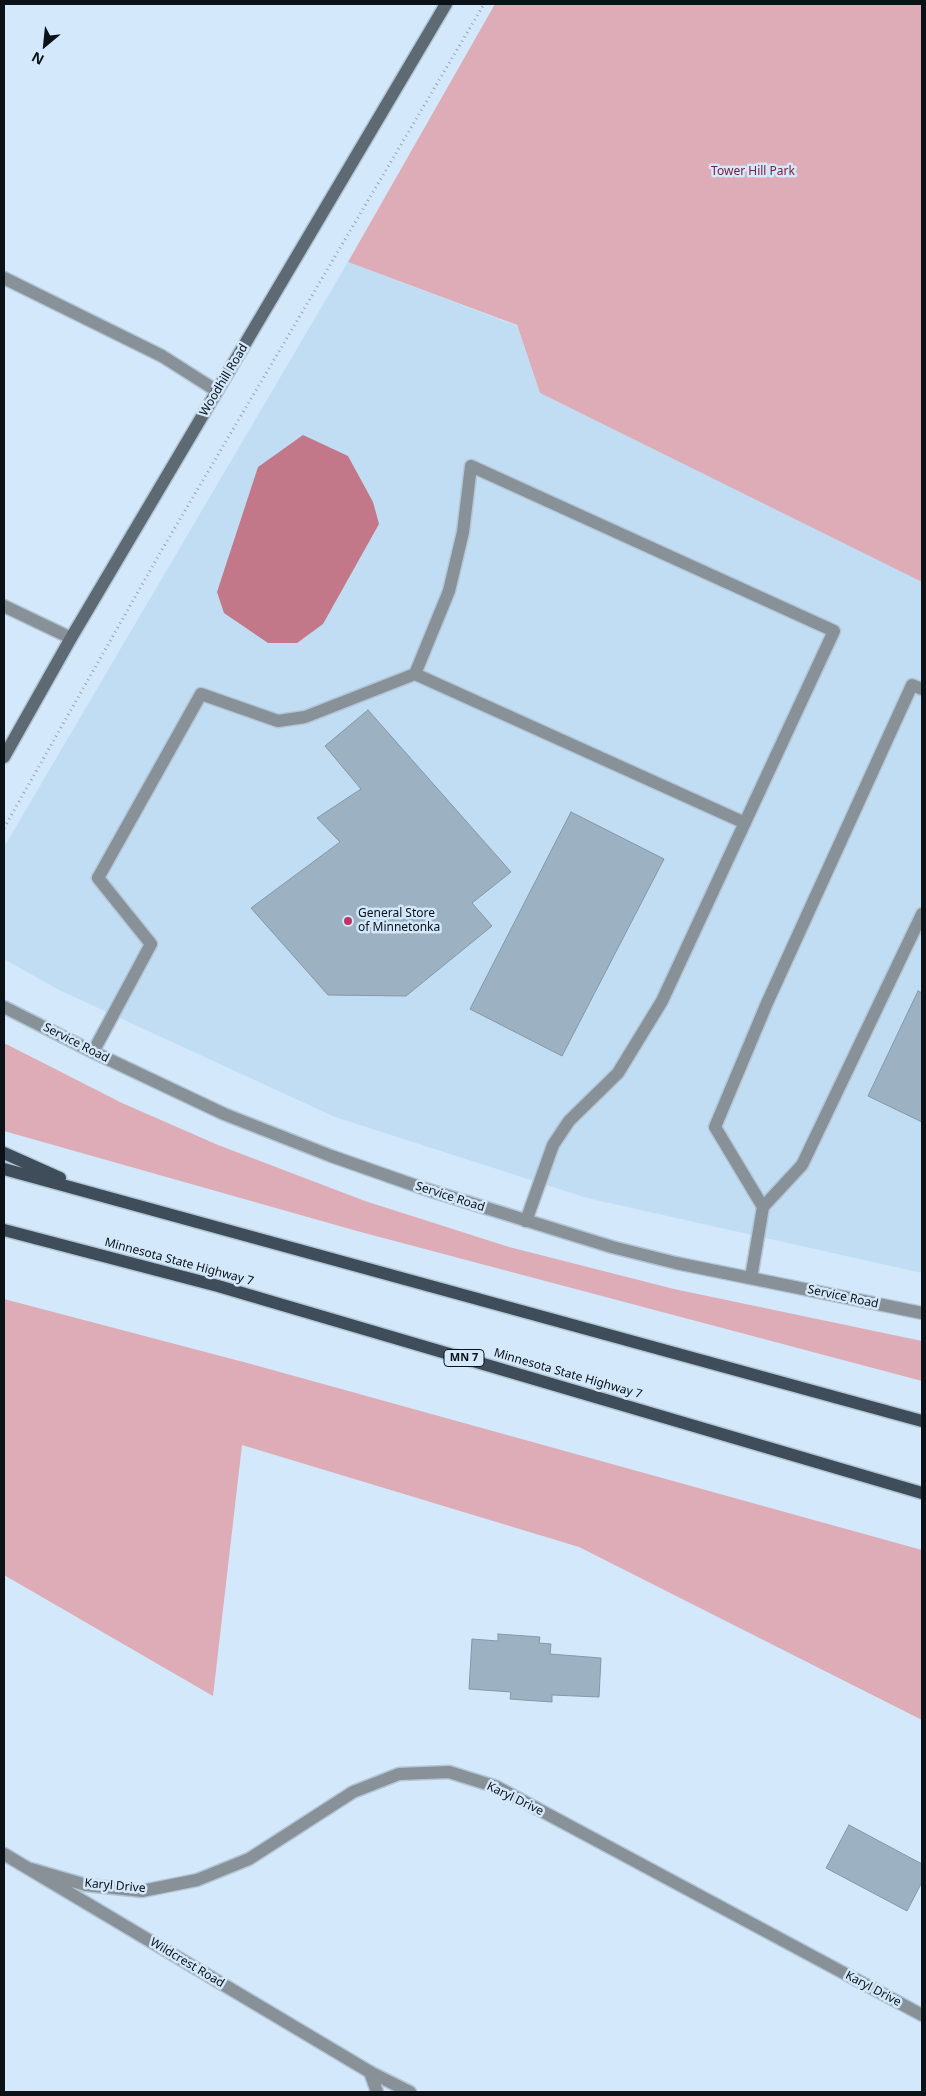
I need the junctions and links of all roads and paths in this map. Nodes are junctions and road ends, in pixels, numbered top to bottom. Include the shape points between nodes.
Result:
1 (446, 4) edge
2 (484, 4) edge
3 (4, 278) edge
4 (217, 391) junction
5 (4, 606) edge
6 (71, 638) junction
7 (415, 674) junction
8 (922, 689) edge
9 (4, 757) edge
10 (745, 823) junction
11 (4, 828) edge
12 (922, 913) edge
13 (4, 1006) edge
14 (93, 1052) junction
15 (4, 1152) edge
16 (4, 1169) edge
17 (97, 1194) junction
18 (763, 1207) junction
19 (526, 1221) junction
20 (4, 1230) edge
21 (751, 1278) junction
22 (922, 1313) edge
23 (922, 1421) edge
24 (922, 1492) edge
25 (4, 1854) edge
26 (31, 1869) junction
27 (922, 2016) edge
28 (370, 2072) junction
29 (377, 2092) edge
30 (410, 2092) edge

1 - 4 street, Woodhill Road
2 - 11 path via 165,544
3 - 4 street via 162,356
4 - 6 street, Woodhill Road
5 - 6 street
6 - 9 street, Woodhill Road
7 - 10 street
7 - 10 street via 449,591 463,532 471,466 834,631
7 - 14 street via 305,717 278,721 201,694 98,878 151,944
8 - 18 street via 912,685 767,1003 715,1127
10 - 19 street via 662,1001 618,1073 569,1121 553,1145
12 - 18 street via 802,1165
13 - 14 street, Service Road
14 - 19 street, Service Road via 224,1114 331,1156
15 - 17 main road
16 - 17 main road
17 - 23 main road
18 - 21 street
19 - 21 street, Service Road via 640,1254
20 - 24 main road, Minnesota State Highway 7 / MN 7 via 218,1286
21 - 22 street, Service Road
25 - 26 street, Wildcrest Road
26 - 27 street, Karyl Drive via 86,1885 142,1891 197,1880 249,1858 352,1792 399,1774 449,1772 497,1787
26 - 28 street, Wildcrest Road
28 - 29 street
28 - 30 street, Wildcrest Road

